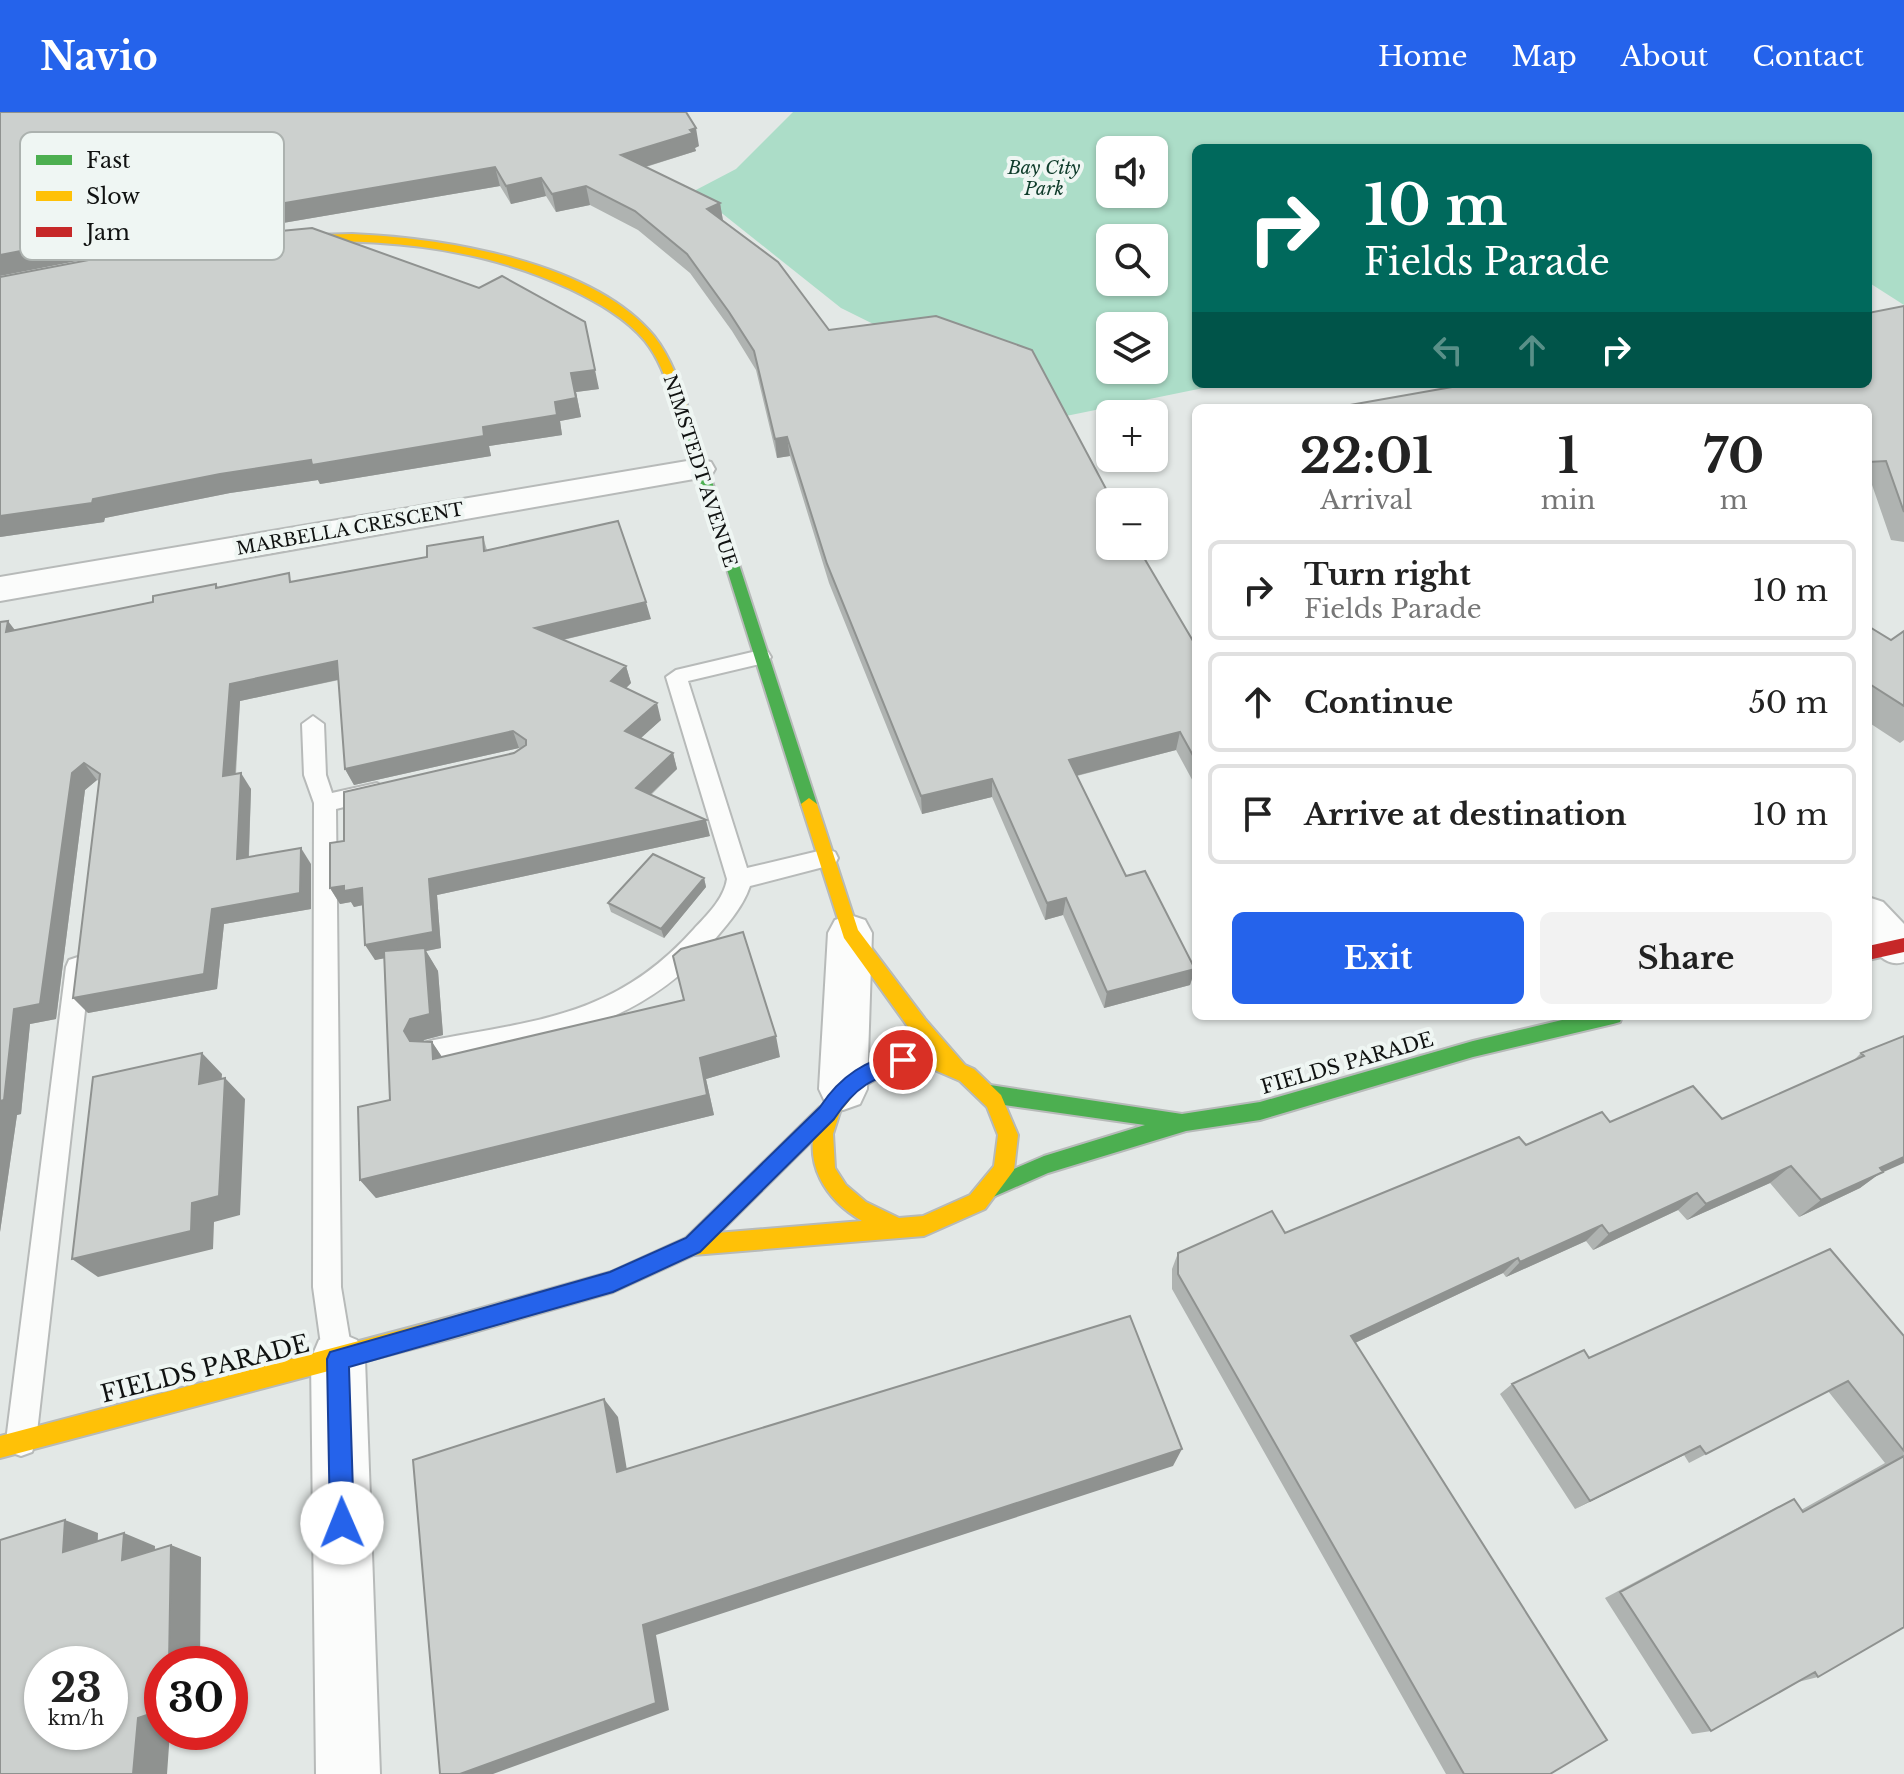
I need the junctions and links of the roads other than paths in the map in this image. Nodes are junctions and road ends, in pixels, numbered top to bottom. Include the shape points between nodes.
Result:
1 (284, 239) edge
2 (699, 469) junction
3 (0, 589) edge
4 (761, 657) junction
5 (313, 724) dead end
6 (400, 786) edge
7 (325, 803) junction
8 (827, 858) junction
9 (739, 879) junction
10 (1872, 920) edge
11 (850, 933) junction
12 (80, 946) edge
13 (1890, 948) edge
14 (1596, 1020) edge
15 (434, 1051) edge
16 (957, 1068) junction
17 (990, 1094) junction
18 (835, 1101) junction
19 (1186, 1122) junction
20 (993, 1188) junction
21 (896, 1227) junction
22 (693, 1245) junction
23 (338, 1359) junction
24 (10, 1444) edge
25 (348, 1774) edge

1 - 2 street, NIMSTEDT AVENUE via 337,235 433,241 518,260 570,282 648,337 673,381
2 - 3 street, MARBELLA CRESCENT
2 - 4 street, NIMSTEDT AVENUE
4 - 8 street, NIMSTEDT AVENUE
4 - 9 lane via 676,677
5 - 7 lane via 315,775
6 - 7 lane
7 - 23 lane via 327,1287
8 - 9 lane
8 - 11 street, NIMSTEDT AVENUE
9 - 15 lane via 739,891 700,940 656,985 618,1007 584,1022
10 - 13 street
11 - 16 street, NIMSTEDT AVENUE
11 - 18 street, NIMSTEDT AVENUE
12 - 24 lane
14 - 19 street, FIELDS PARADE via 1473,1049 1260,1111
16 - 17 street
16 - 18 street via 918,1059 890,1062 865,1072
17 - 19 street, FIELDS PARADE
17 - 20 street via 1007,1134 1006,1156
18 - 21 street via 820,1152 828,1179 855,1210
18 - 22 street, FIELDS PARADE
19 - 20 street, FIELDS PARADE via 1044,1165
20 - 21 street via 959,1218 928,1228
21 - 22 street, FIELDS PARADE
22 - 23 street, FIELDS PARADE via 613,1282
23 - 24 street, FIELDS PARADE
23 - 25 street

